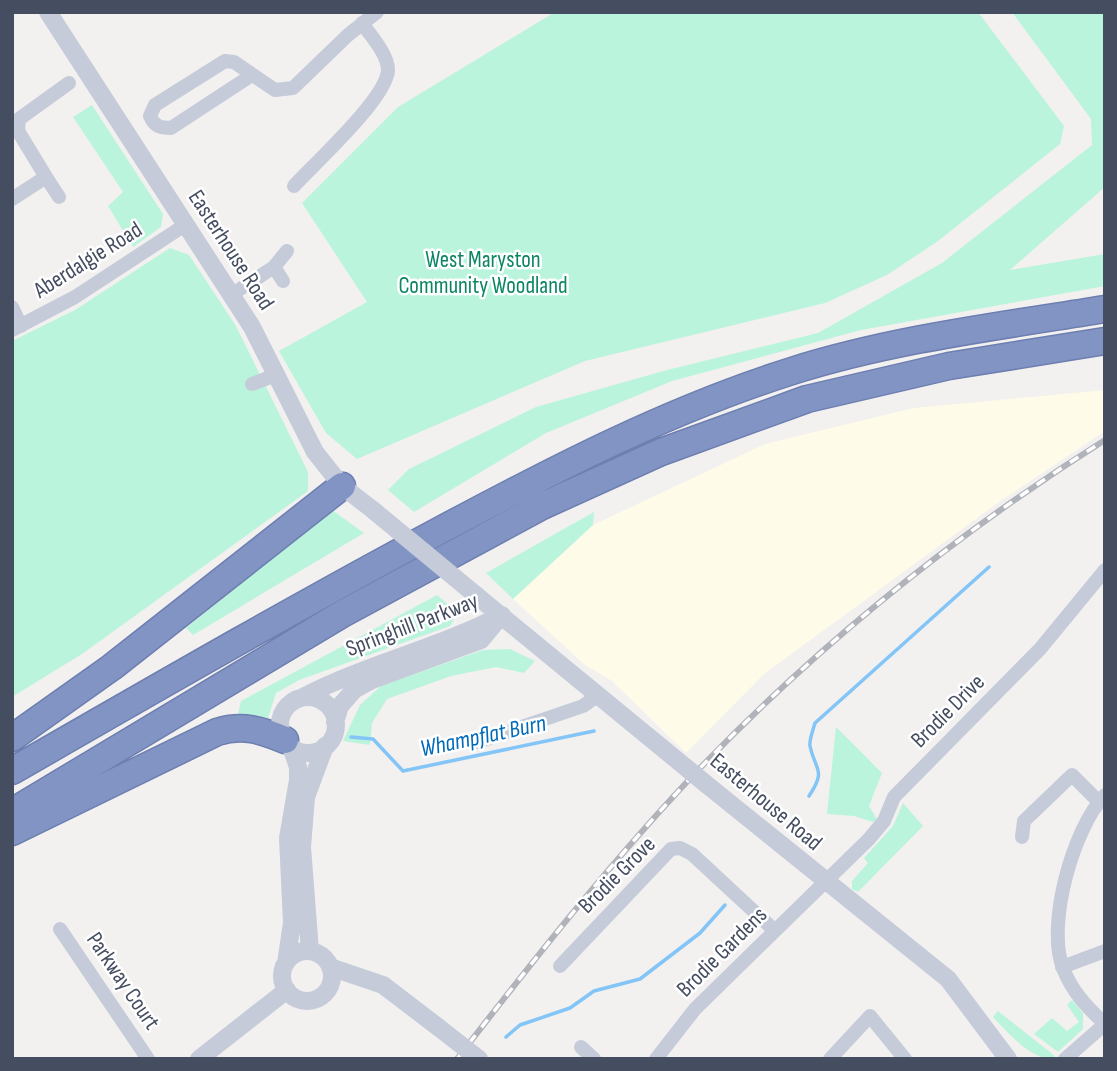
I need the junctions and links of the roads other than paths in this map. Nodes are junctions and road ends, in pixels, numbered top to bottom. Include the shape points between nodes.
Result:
1 (377, 12) edge
2 (57, 15) edge
3 (362, 23) junction
4 (252, 75) junction
5 (69, 83) dead end
6 (46, 177) junction
7 (294, 186) dead end
8 (59, 197) dead end
9 (12, 199) edge
10 (185, 225) junction
11 (287, 251) dead end
12 (274, 267) junction
13 (283, 281) dead end
14 (231, 295) junction
15 (12, 307) edge
16 (1105, 309) edge
17 (17, 328) edge
18 (1105, 341) edge
19 (276, 375) junction
20 (252, 384) dead end
21 (342, 486) junction
22 (1105, 570) edge
23 (502, 615) junction
24 (597, 696) junction
25 (303, 698) junction
26 (335, 722) junction
27 (12, 738) edge
28 (478, 742) dead end
29 (288, 744) junction
30 (325, 746) junction
31 (12, 771) edge
32 (1102, 798) edge
33 (12, 812) edge
34 (12, 832) edge
35 (1022, 838) dead end
36 (827, 883) junction
37 (60, 929) dead end
38 (774, 930) junction
39 (310, 951) junction
40 (1105, 951) edge
41 (286, 963) junction
42 (560, 966) dead end
43 (330, 967) junction
44 (1062, 967) junction
45 (287, 990) junction
46 (1105, 1024) edge
47 (581, 1047) dead end
48 (148, 1059) edge
49 (200, 1059) edge
50 (479, 1059) edge
51 (594, 1059) edge
52 (656, 1059) edge
53 (830, 1059) edge
54 (905, 1059) edge
55 (1008, 1059) edge
56 (1065, 1059) edge

1 - 3 street
2 - 10 street, Easterhouse Road
3 - 4 street via 293,88 275,90
3 - 7 street via 386,60 386,81
4 - 4 street via 225,61 155,105 152,121 171,128
5 - 6 street via 19,119 18,131
6 - 8 street
6 - 9 street
10 - 14 street, Easterhouse Road
10 - 17 street, Aberdalgie Road via 75,297
11 - 12 street
12 - 13 street
12 - 14 street
14 - 19 street, Easterhouse Road
15 - 17 street
16 - 31 highway via 932,338 793,370 649,426 529,483 327,590
18 - 33 highway via 949,366 807,399 661,452 542,506 342,614
19 - 20 street
19 - 21 street, Easterhouse Road via 315,452
21 - 23 street, Easterhouse Road, bridge
21 - 27 highway via 112,667
22 - 36 street, Brodie Drive via 1040,649 894,797 884,821
23 - 24 street, Easterhouse Road
23 - 25 street, Springhill Parkway
23 - 26 street, Springhill Parkway via 481,640 354,690 340,706
24 - 28 street via 583,706
24 - 36 street, Easterhouse Road, bridge
25 - 26 street via 312,697 328,706
25 - 29 street, Springhill Parkway via 282,714 281,732
26 - 30 street, Springhill Parkway
29 - 30 street via 308,753
29 - 34 highway via 256,729 228,728
29 - 41 street, Springhill Parkway via 298,780 288,838 292,923
30 - 39 street, Springhill Parkway via 306,797 302,847
32 - 35 street via 1072,775 1024,821
32 - 44 street via 1073,851 1056,932
36 - 38 street, Brodie Gardens
36 - 55 street, Easterhouse Road via 948,979
37 - 48 street, Parkway Court
38 - 42 street, Brodie Grove via 692,854 671,849
38 - 52 street, Brodie Gardens via 695,1009
39 - 41 street via 296,953
39 - 43 street via 322,956
40 - 44 street
41 - 45 street via 282,976
43 - 45 street via 328,989 315,999 299,999
43 - 50 street, bridge via 383,985
44 - 46 street via 1078,998
45 - 49 street
46 - 56 street
47 - 51 street
53 - 54 street via 870,1016

